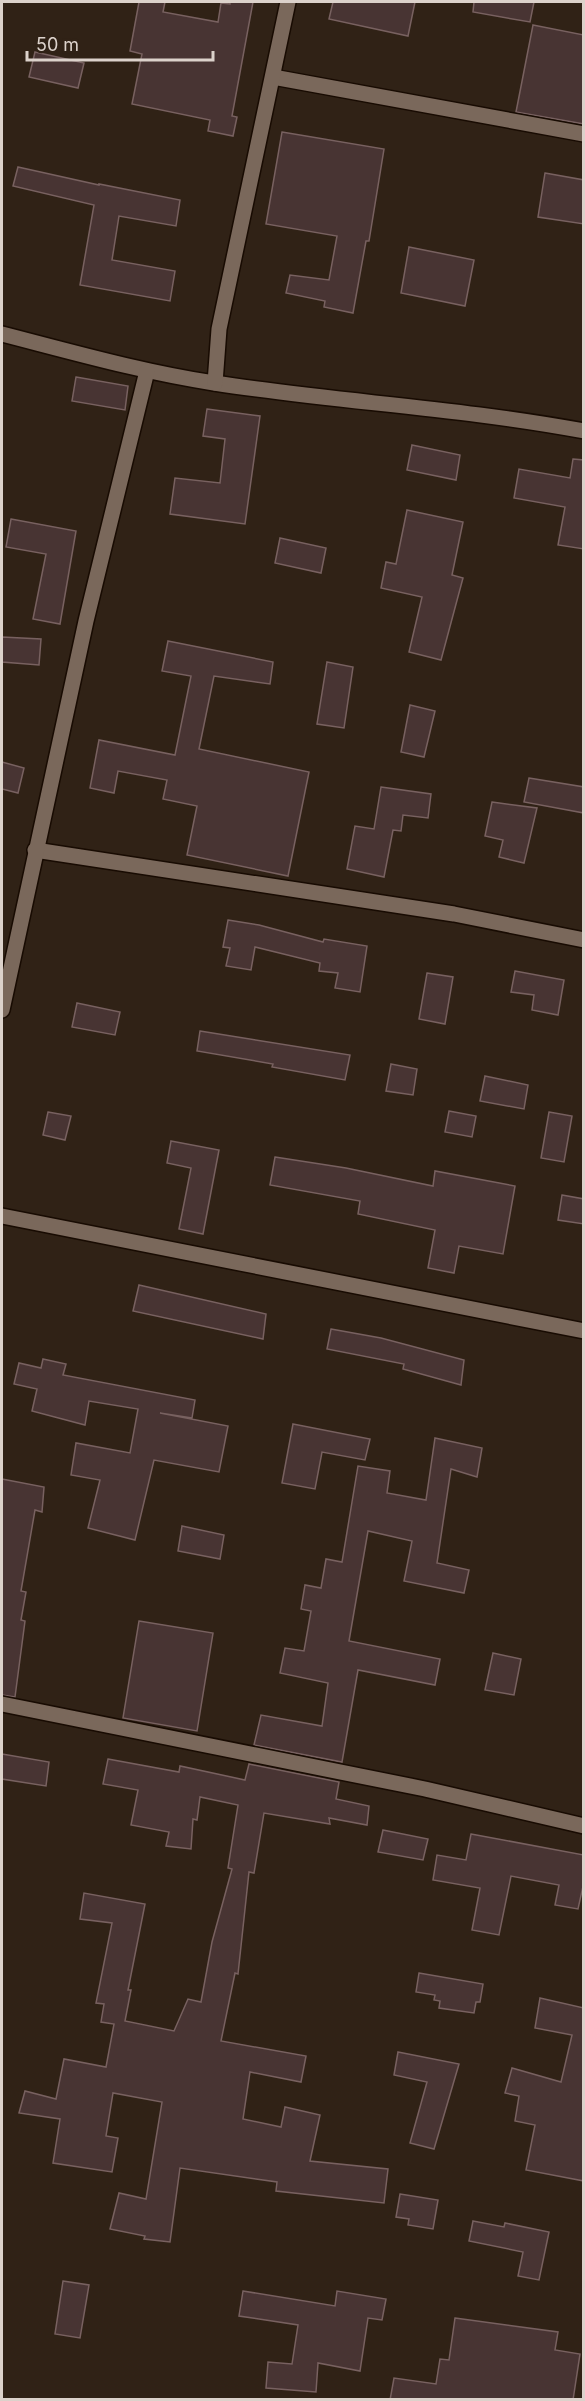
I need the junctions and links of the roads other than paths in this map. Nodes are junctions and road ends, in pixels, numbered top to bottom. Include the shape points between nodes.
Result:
1 (288, 2) edge
2 (273, 77) junction
3 (584, 134) edge
4 (2, 334) edge
5 (147, 371) junction
6 (215, 383) junction
7 (584, 430) edge
8 (35, 850) junction
9 (584, 940) edge
10 (2, 1010) edge
11 (2, 1216) edge
12 (584, 1331) edge
13 (2, 1704) edge
14 (584, 1827) edge

1 - 2 street
2 - 3 street
2 - 6 street via 219,329
4 - 5 street
5 - 6 street
5 - 8 street
6 - 7 street
8 - 9 street via 454,914
8 - 10 street
11 - 12 street
13 - 14 street via 424,1789

